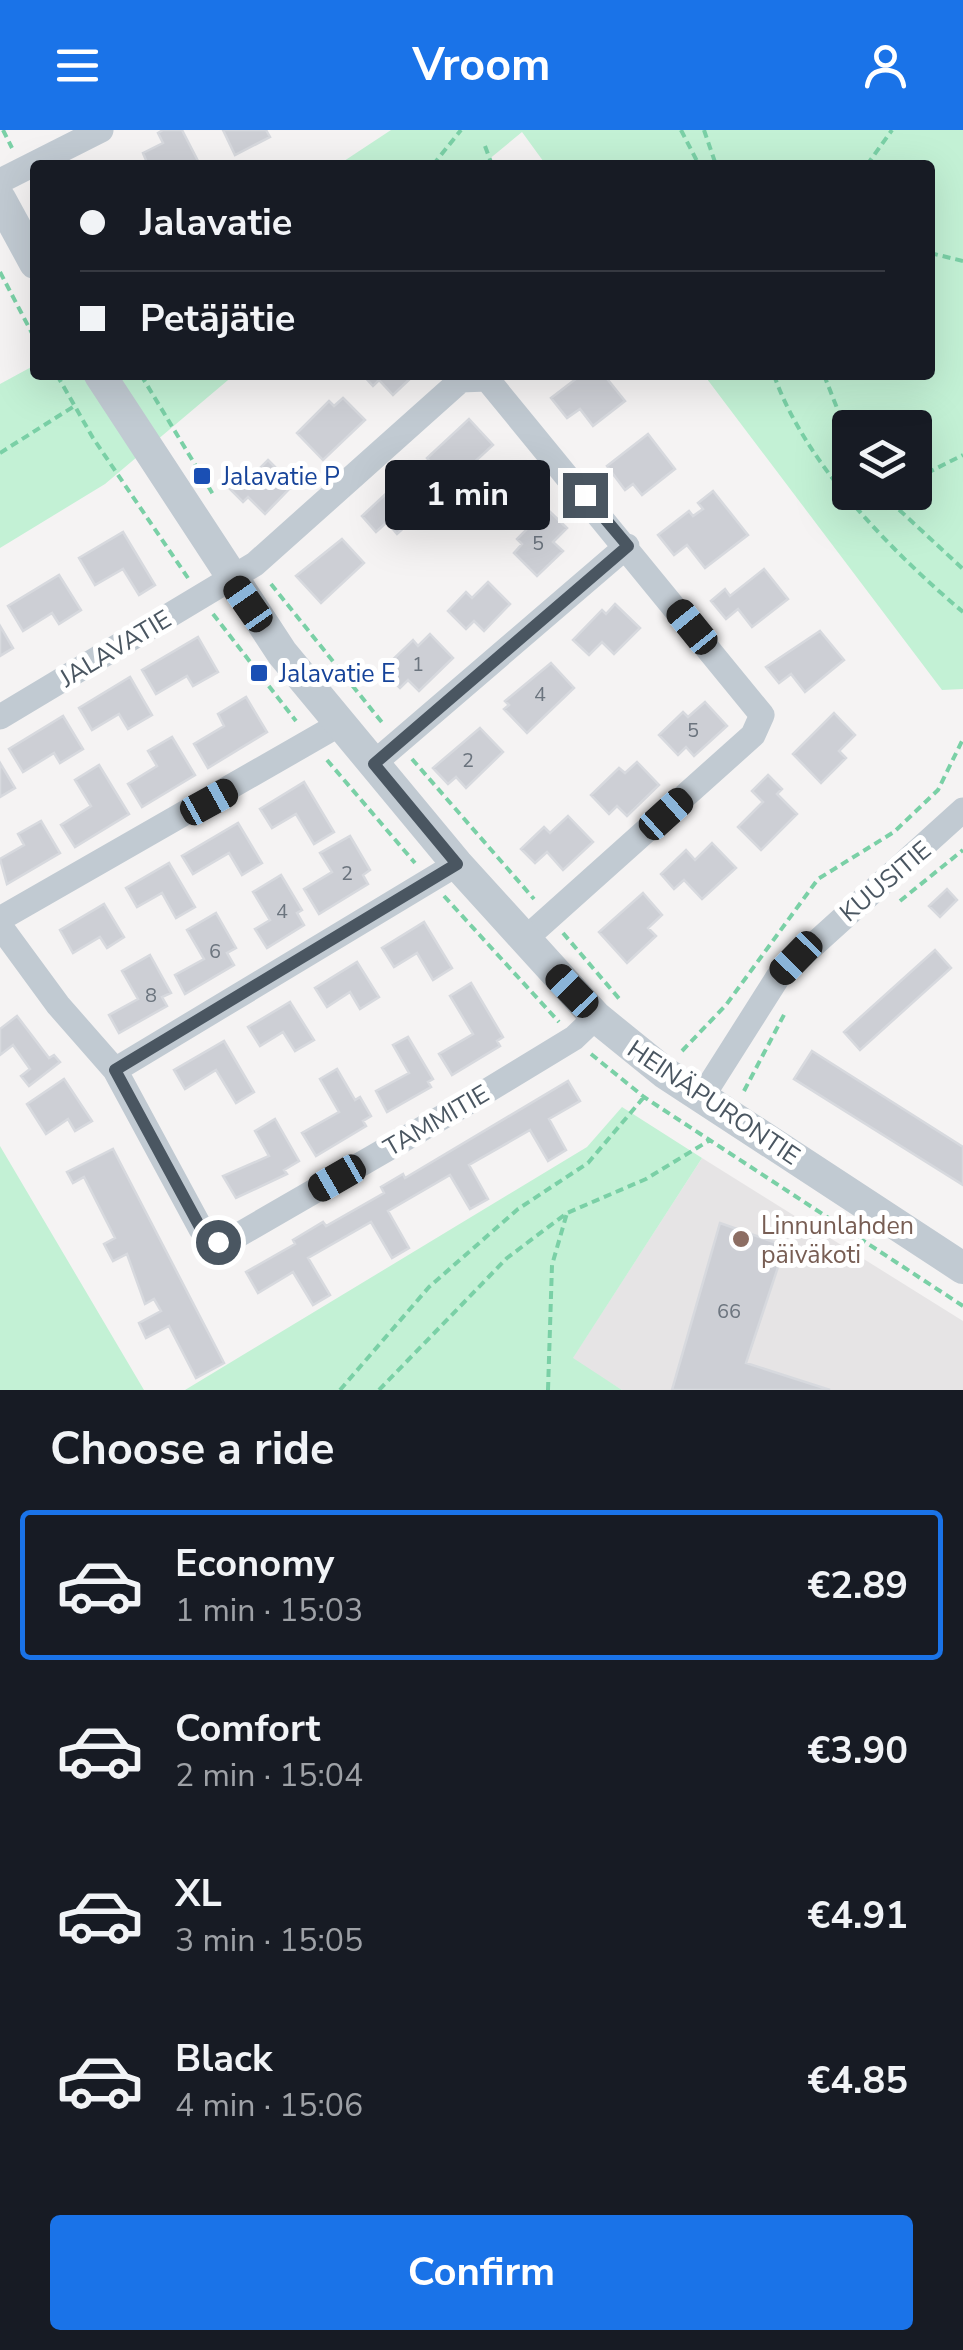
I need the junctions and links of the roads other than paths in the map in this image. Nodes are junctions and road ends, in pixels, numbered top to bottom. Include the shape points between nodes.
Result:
1 (100, 130) edge
2 (41, 160) edge
3 (30, 166) edge
4 (0, 181) edge
5 (0, 199) edge
6 (18, 248) edge
7 (104, 380) edge
8 (462, 380) edge
9 (488, 380) edge
10 (628, 546) junction
11 (243, 572) junction
12 (0, 717) edge
13 (340, 724) junction
14 (386, 753) junction
15 (963, 810) edge
16 (457, 864) junction
17 (0, 922) edge
18 (524, 940) junction
19 (596, 1017) junction
20 (115, 1070) junction
21 (715, 1106) junction
22 (963, 1268) edge

1 - 2 street
3 - 4 street
5 - 6 street
7 - 11 street, HEINÄPURONTIE
8 - 11 street, JALAVATIE
9 - 10 street, JALAVATIE
10 - 14 street
10 - 18 street via 762,715 753,735
11 - 12 street, JALAVATIE
11 - 13 street, HEINÄPURONTIE via 282,653
13 - 14 street, HEINÄPURONTIE
13 - 17 street
14 - 16 street, HEINÄPURONTIE
15 - 21 street, KUUSITIE via 778,977
16 - 18 street, HEINÄPURONTIE
16 - 20 street
17 - 20 street via 58,1005
18 - 19 street, HEINÄPURONTIE
19 - 20 street, TAMMITIE via 574,1038 472,1100 218,1242 201,1229
19 - 21 street, HEINÄPURONTIE
21 - 22 street, HEINÄPURONTIE

